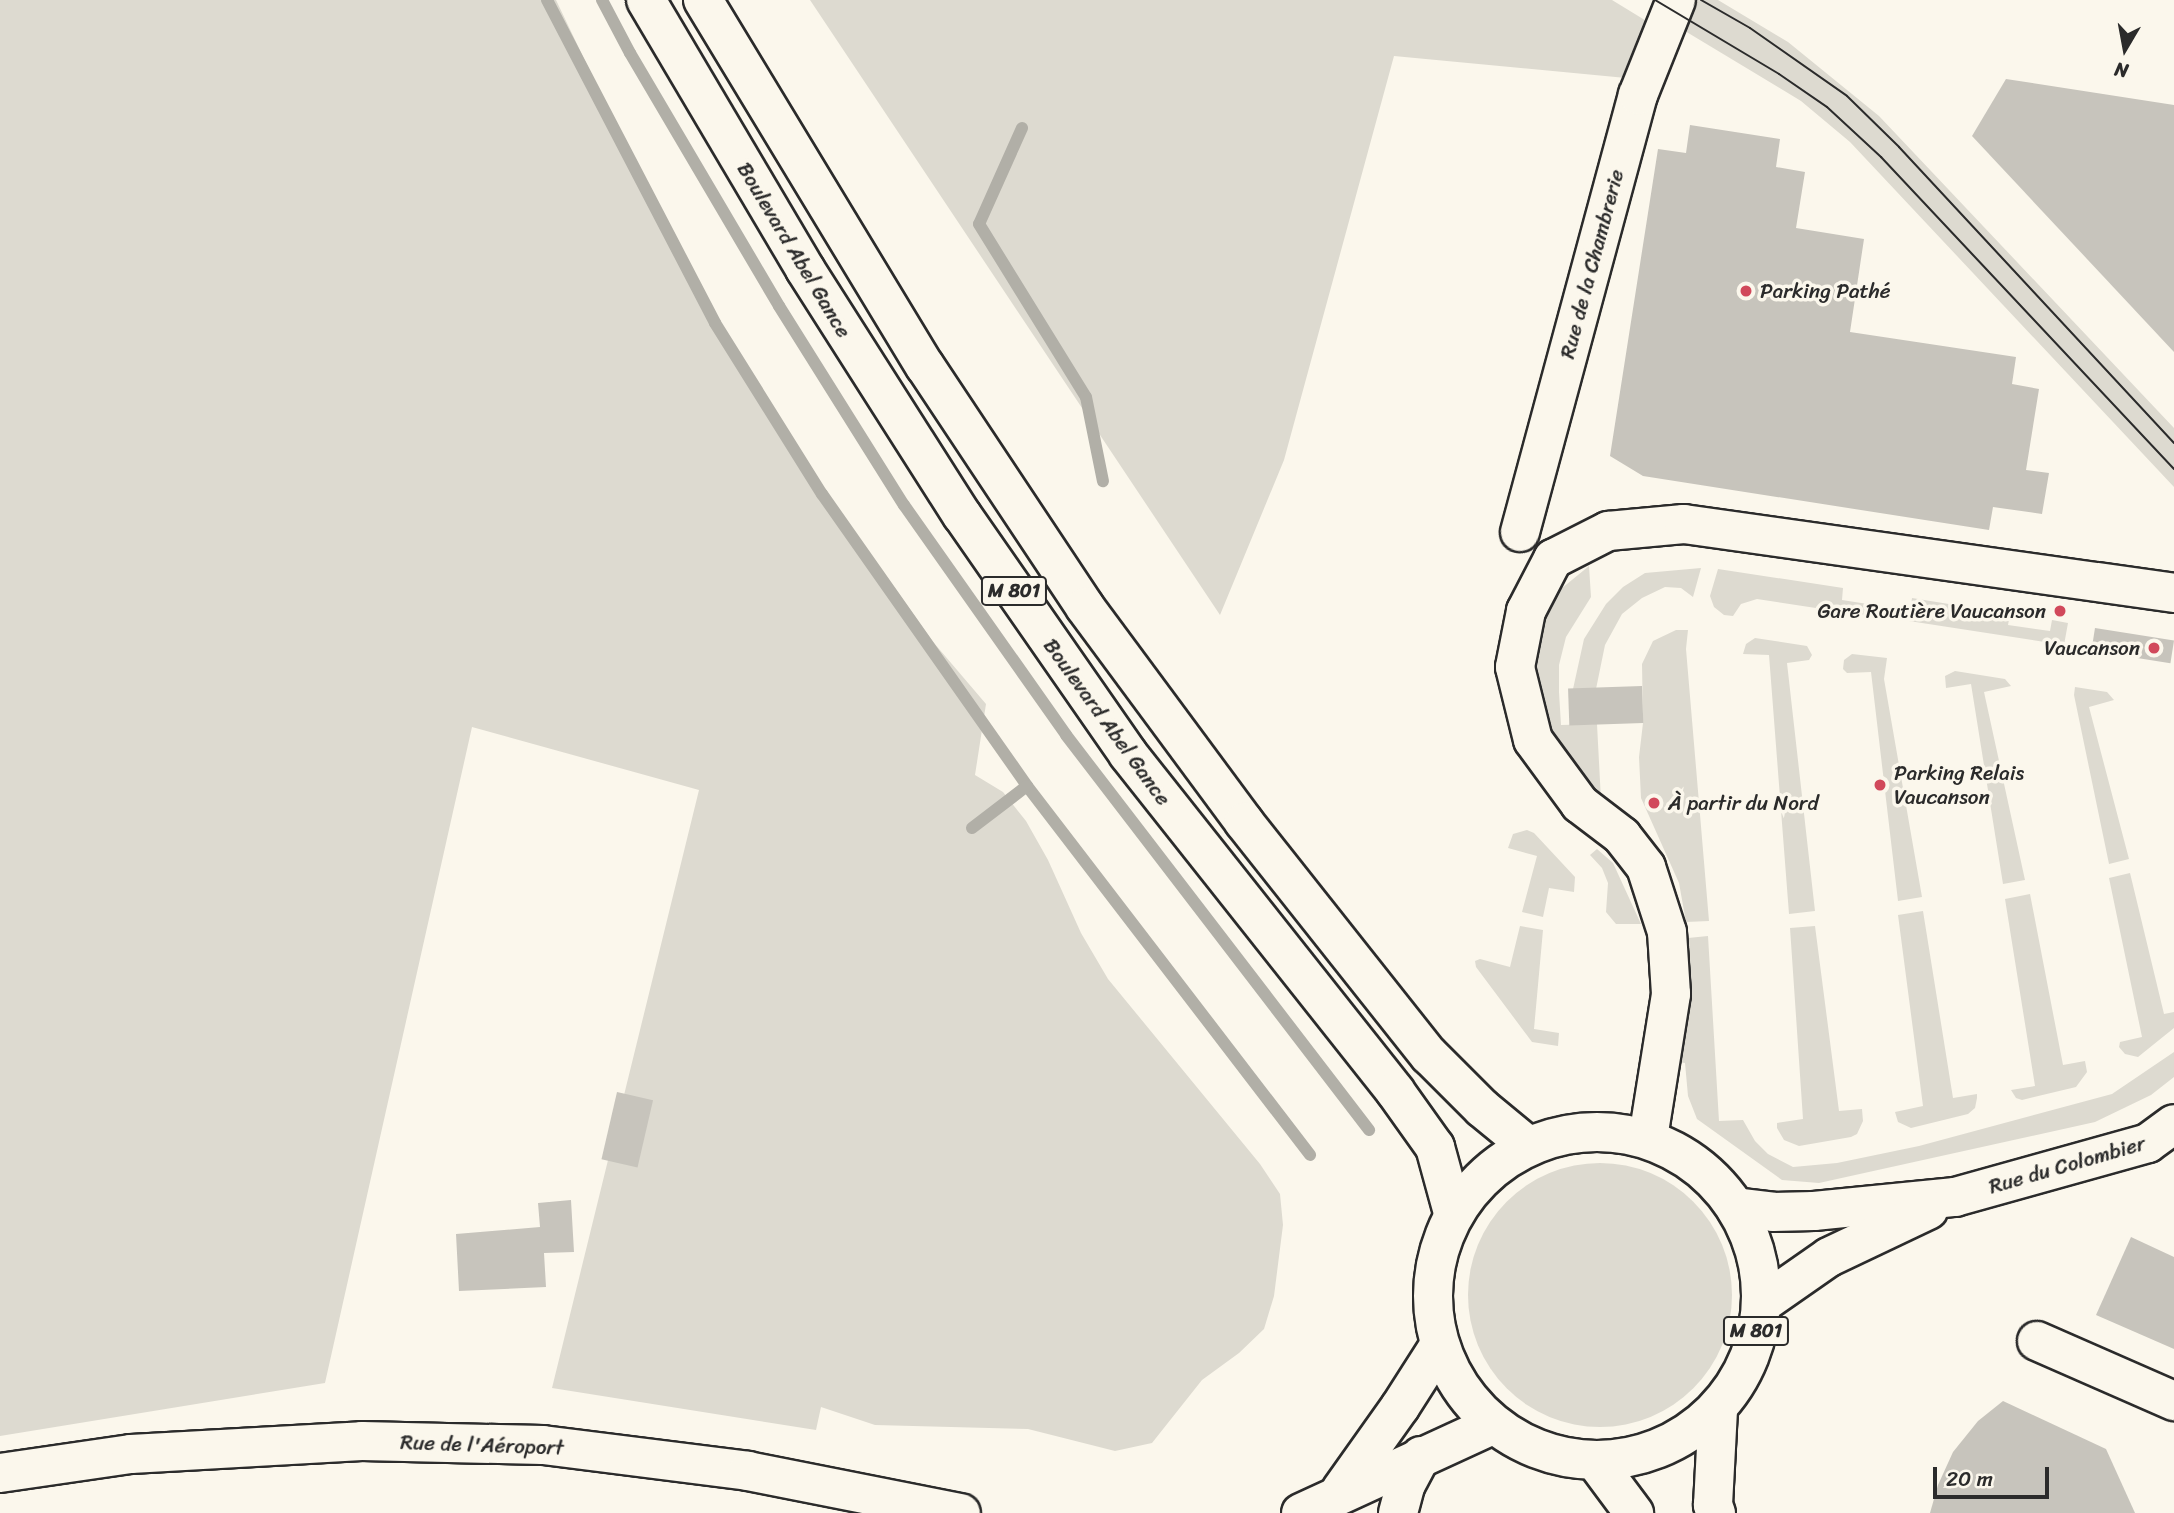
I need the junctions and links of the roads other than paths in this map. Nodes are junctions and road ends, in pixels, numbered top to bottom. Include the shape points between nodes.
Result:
1 (646, 0) edge
2 (703, 0) edge
3 (1676, 0) edge
4 (1520, 532) dead end
5 (2174, 593) edge
6 (2174, 1124) edge
7 (1648, 1138) junction
8 (1527, 1145) junction
9 (1955, 1197) junction
10 (1735, 1207) junction
11 (1453, 1213) junction
12 (1763, 1303) junction
13 (2037, 1341) dead end
14 (1438, 1346) junction
15 (2174, 1401) edge
16 (1718, 1409) junction
17 (1492, 1425) junction
18 (1421, 1456) junction
19 (1596, 1462) junction
20 (0, 1473) edge
21 (1323, 1506) edge
22 (961, 1513) edge
23 (1398, 1513) edge
24 (1634, 1513) edge
25 (1716, 1513) edge

1 - 11 main road, Boulevard Abel Gance / M 801 via 798,258 962,515 1128,754 1435,1147
2 - 8 main road, M 801 via 925,366 1085,607 1252,832 1429,1055
3 - 4 main road, Rue de la Chambrerie via 1638,95
5 - 7 main road via 1684,524 1608,531 1553,559 1526,611 1515,667 1533,740 1580,804 1622,836 1647,867 1667,932 1671,995
6 - 9 main road, Rue du Colombier via 2148,1143
7 - 8 main road, M 801 via 1587,1130
7 - 10 main road, M 801 via 1714,1178
8 - 11 main road, M 801 via 1485,1173
9 - 10 main road, Rue du Colombier via 1814,1211
9 - 12 main road, Rue du Colombier via 1829,1257
10 - 12 main road, M 801 via 1755,1244
11 - 14 main road, M 801 via 1432,1278
12 - 16 main road, M 801 via 1750,1360
13 - 15 main road
14 - 17 main road, M 801 via 1460,1389
14 - 21 main road via 1400,1407
16 - 19 main road, M 801 via 1662,1448
16 - 25 main road
17 - 18 main road
17 - 19 main road, M 801 via 1541,1452
18 - 21 main road
18 - 23 main road via 1405,1486
19 - 24 main road
20 - 22 main road, Rue de l'Aéroport via 131,1454 362,1441 543,1445 748,1471

